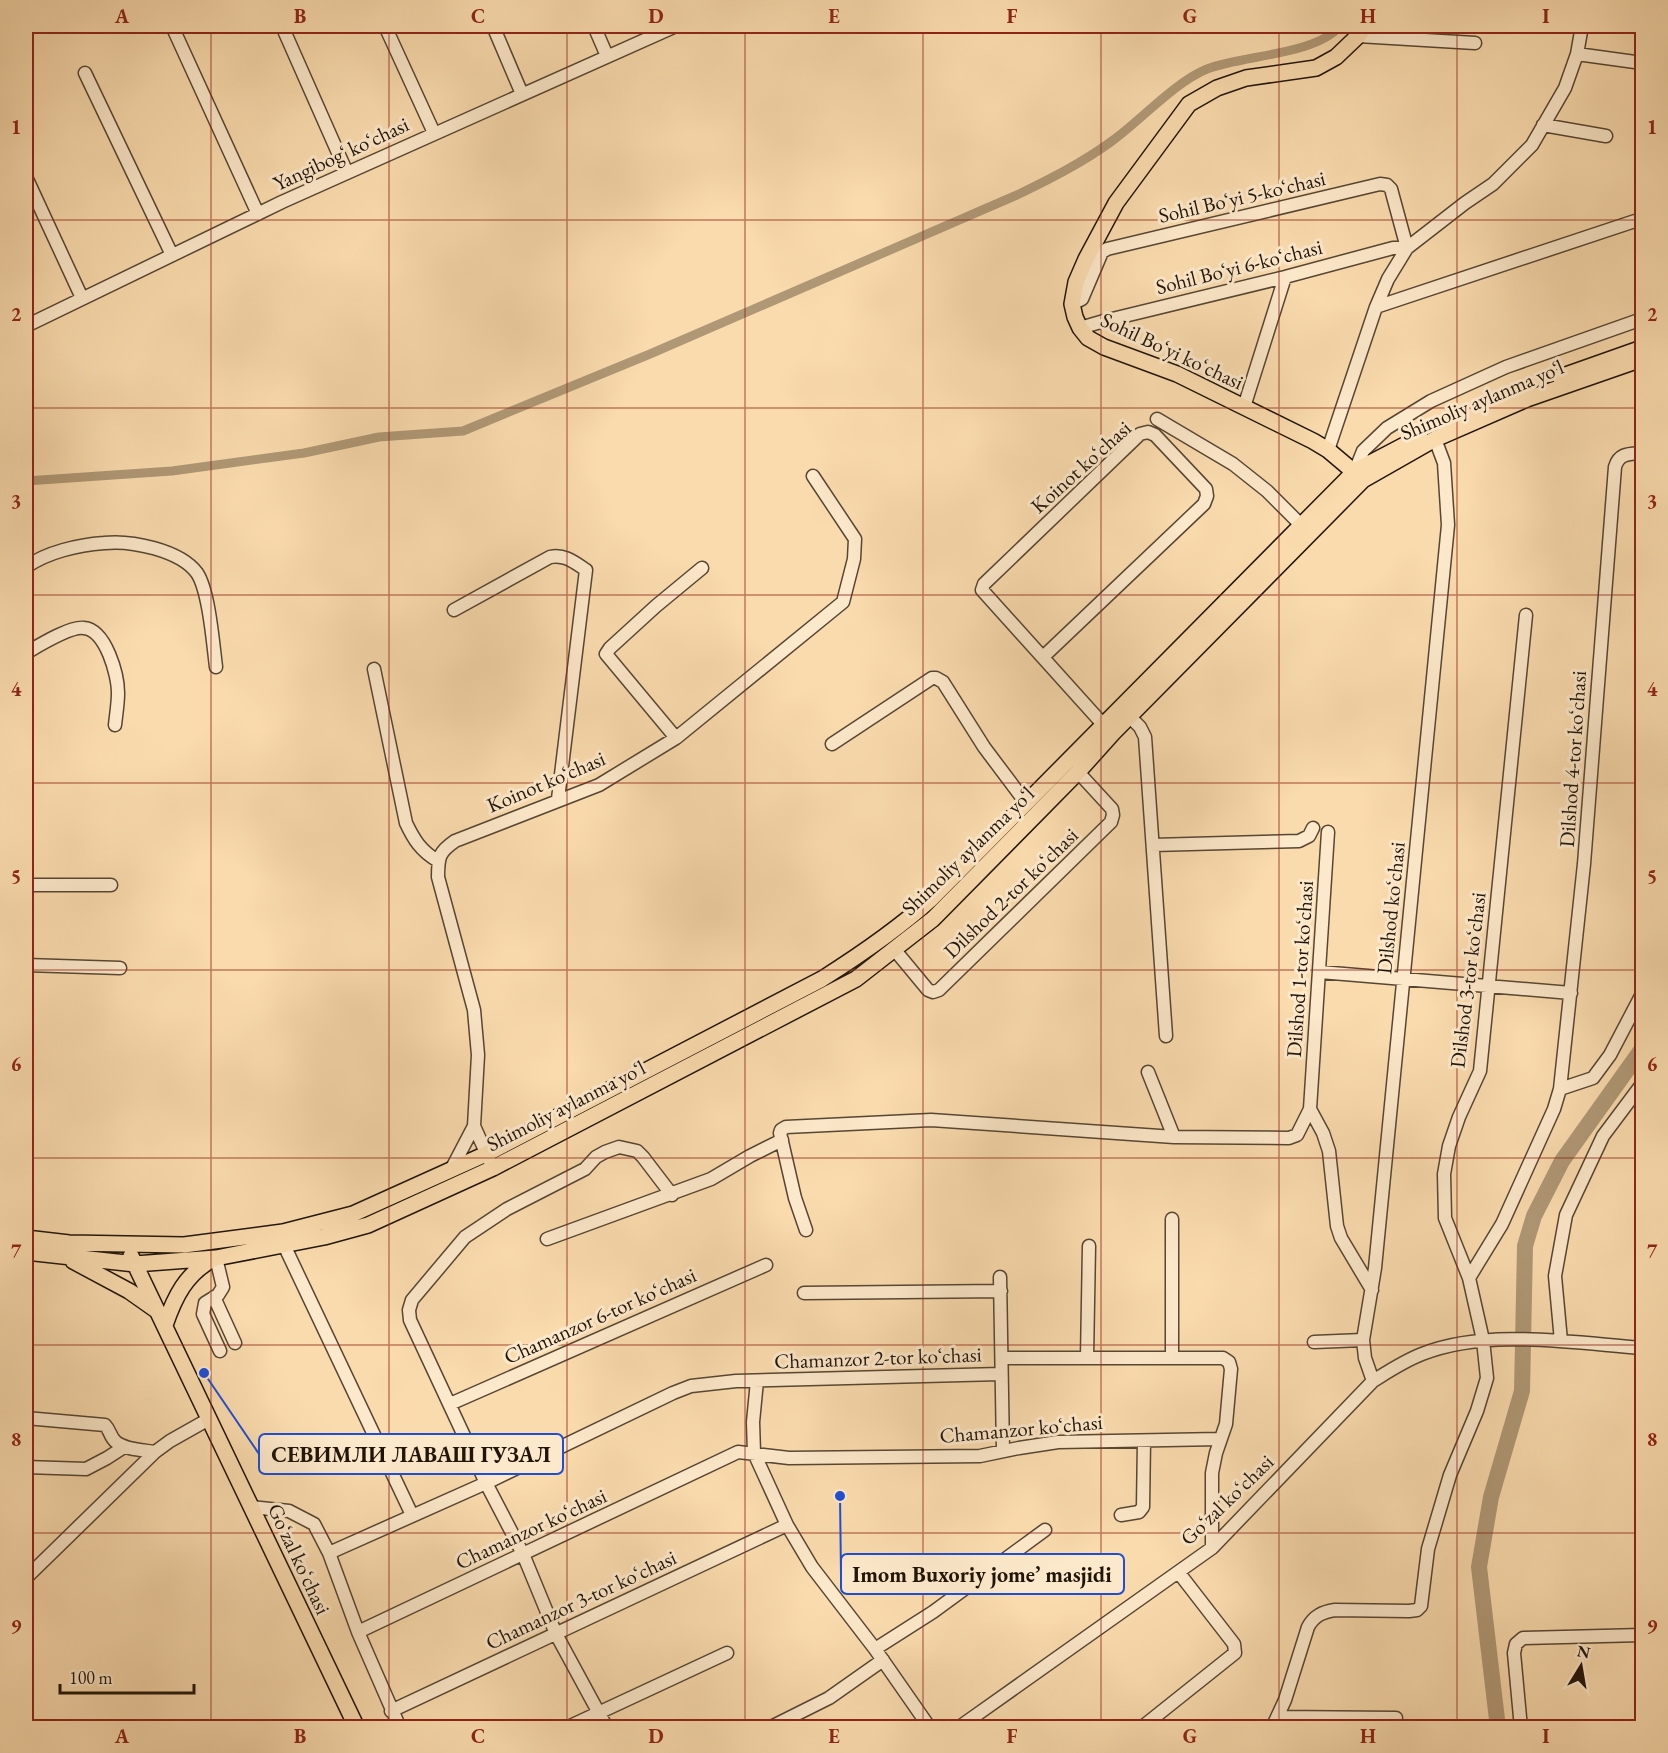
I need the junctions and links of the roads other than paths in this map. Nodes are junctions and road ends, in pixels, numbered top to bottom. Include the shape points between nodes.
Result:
1 (172, 26) edge
2 (282, 26) edge
3 (386, 26) edge
4 (493, 26) edge
5 (594, 26) edge
6 (676, 26) edge
7 (1582, 26) edge
8 (1362, 31) edge
9 (1475, 43) dead end
10 (1577, 54) junction
11 (607, 56) junction
12 (1635, 62) dead end
13 (85, 73) dead end
14 (522, 94) junction
15 (1543, 125) junction
16 (434, 133) junction
17 (1606, 136) dead end
18 (347, 173) junction
19 (26, 177) edge
20 (258, 214) junction
21 (1635, 221) dead end
22 (1407, 248) junction
23 (172, 255) junction
24 (1285, 277) junction
25 (82, 298) junction
26 (1072, 303) junction
27 (1376, 307) junction
28 (1642, 319) edge
29 (26, 326) edge
30 (1080, 328) junction
31 (1642, 348) edge
32 (1642, 359) edge
33 (1244, 407) junction
34 (1157, 419) dead end
35 (1435, 439) junction
36 (1328, 450) junction
37 (1642, 453) edge
38 (813, 476) dead end
39 (1359, 476) junction
40 (1302, 525) junction
41 (26, 567) edge
42 (702, 568) dead end
43 (454, 610) dead end
44 (1526, 615) dead end
45 (26, 653) edge
46 (1043, 657) junction
47 (216, 667) dead end
48 (374, 669) dead end
49 (1130, 717) junction
50 (116, 725) dead end
51 (1108, 729) junction
52 (676, 738) junction
53 (832, 744) dead end
54 (1078, 772) junction
55 (558, 799) junction
56 (1026, 803) junction
57 (1313, 828) dead end
58 (1329, 832) dead end
59 (1153, 845) junction
60 (438, 861) junction
61 (26, 885) edge
62 (111, 885) dead end
63 (894, 949) junction
64 (26, 964) edge
65 (120, 968) dead end
66 (1320, 972) junction
67 (1403, 978) junction
68 (1488, 986) junction
69 (1571, 993) junction
70 (1642, 994) edge
71 (754, 1015) junction
72 (764, 1028) junction
73 (1166, 1036) dead end
74 (1148, 1072) dead end
75 (1642, 1084) edge
76 (1560, 1089) junction
77 (1310, 1109) junction
78 (474, 1126) junction
79 (1174, 1137) junction
80 (782, 1140) junction
81 (490, 1161) junction
82 (451, 1171) junction
83 (672, 1194) junction
84 (1172, 1219) dead end
85 (806, 1230) dead end
86 (26, 1238) edge
87 (547, 1239) dead end
88 (126, 1245) junction
89 (284, 1245) junction
90 (1089, 1246) dead end
91 (26, 1252) edge
92 (65, 1257) junction
93 (216, 1258) junction
94 (135, 1264) junction
95 (766, 1265) dead end
96 (1000, 1277) dead end
97 (1469, 1278) junction
98 (1000, 1290) junction
99 (1372, 1290) junction
100 (804, 1293) dead end
101 (214, 1297) junction
102 (162, 1318) junction
103 (1363, 1340) junction
104 (1483, 1340) junction
105 (1561, 1341) junction
106 (235, 1342) dead end
107 (1314, 1342) dead end
108 (1642, 1348) edge
109 (220, 1351) dead end
110 (1003, 1358) junction
111 (1087, 1358) junction
112 (1172, 1358) junction
113 (1000, 1374) junction
114 (757, 1381) junction
115 (1373, 1381) junction
116 (450, 1404) junction
117 (26, 1418) edge
118 (209, 1419) junction
119 (1220, 1439) junction
120 (1144, 1441) junction
121 (124, 1447) junction
122 (1003, 1451) junction
123 (155, 1452) junction
124 (754, 1453) junction
125 (26, 1467) edge
126 (486, 1483) junction
127 (252, 1507) junction
128 (412, 1515) junction
129 (1121, 1515) dead end
130 (787, 1525) junction
131 (1045, 1530) dead end
132 (1212, 1548) junction
133 (329, 1553) junction
134 (523, 1554) junction
135 (1179, 1573) junction
136 (26, 1578) edge
137 (358, 1632) junction
138 (556, 1634) junction
139 (1642, 1635) edge
140 (875, 1649) junction
141 (727, 1653) dead end
142 (883, 1660) junction
143 (392, 1711) junction
144 (600, 1712) junction
145 (1396, 1718) dead end
146 (1275, 1722) edge
147 (357, 1728) edge
148 (399, 1728) edge
149 (566, 1728) edge
150 (607, 1728) edge
151 (769, 1728) edge
152 (930, 1728) edge
153 (958, 1728) edge
154 (1141, 1728) edge
155 (1521, 1728) edge

1 - 20 street
2 - 18 street
3 - 16 street
4 - 14 street
5 - 11 street
6 - 11 street, Yangibogʻ koʻchasi
7 - 10 street
8 - 9 street
8 - 26 main road via 1336,57 1316,68 1246,78 1217,88 1190,104 1116,203 1076,282
10 - 12 street
10 - 15 street via 1565,88
11 - 14 street, Yangibogʻ koʻchasi
13 - 23 street
14 - 16 street, Yangibogʻ koʻchasi
15 - 17 street
15 - 22 street via 1532,145 1493,184
16 - 18 street, Yangibogʻ koʻchasi
18 - 20 street, Yangibogʻ koʻchasi
19 - 25 street
20 - 23 street, Yangibogʻ koʻchasi
21 - 27 street
22 - 24 street, Sohil Boʻyi 6-koʻchasi via 1393,248
22 - 26 street, Sohil Boʻyi 5-koʻchasi via 1391,189 1380,184 1107,249 1102,252 1082,299
22 - 27 street
23 - 25 street, Yangibogʻ koʻchasi
24 - 30 street, Sohil Boʻyi 6-koʻchasi
24 - 33 street
25 - 29 street, Yangibogʻ koʻchasi
26 - 30 main road, Sohil Boʻyi koʻchasi
27 - 36 street
28 - 39 street via 1506,367 1431,401 1387,428 1363,451
30 - 33 main road, Sohil Boʻyi koʻchasi via 1104,347 1178,374
31 - 39 main road, Shimoliy aylanma yoʻl via 1496,401 1432,430
32 - 35 main road, Shimoliy aylanma yoʻl via 1527,399
33 - 36 main road, Sohil Boʻyi koʻchasi
34 - 40 street via 1233,464 1267,490
35 - 39 main road, Shimoliy aylanma yoʻl
35 - 67 street, Dilshod koʻchasi via 1444,463 1448,525
36 - 39 main road, Sohil Boʻyi koʻchasi
37 - 69 street, Dilshod 4-tor koʻchasi via 1621,456 1615,467
38 - 52 street, Koinot koʻchasi via 855,539 843,602
39 - 40 main road, Shimoliy aylanma yoʻl
39 - 49 main road, Shimoliy aylanma yoʻl
40 - 51 main road, Shimoliy aylanma yoʻl
41 - 47 street via 47,556 105,542 132,544 182,558 197,573 205,595
42 - 52 street via 606,654
43 - 55 street via 550,557 559,555 573,560 586,570
44 - 68 street, Dilshod 3-tor koʻchasi
45 - 50 street via 83,627 96,632 103,640 116,677
46 - 46 street, Koinot koʻchasi via 985,595 984,585 1140,434 1155,435 1206,489 1204,504
46 - 51 street, Koinot koʻchasi
48 - 60 street via 406,823 414,841
49 - 51 main road, Shimoliy aylanma yoʻl
49 - 59 street via 1145,737
51 - 54 main road, Shimoliy aylanma yoʻl
51 - 56 main road, Shimoliy aylanma yoʻl
52 - 55 street, Koinot koʻchasi via 599,785
53 - 56 street via 936,678
54 - 63 main road, Shimoliy aylanma yoʻl via 933,919
54 - 63 street, Dilshod 2-tor koʻchasi via 1112,809 1111,822 985,946 933,992
55 - 60 street, Koinot koʻchasi via 455,841 443,849
56 - 71 main road, Shimoliy aylanma yoʻl via 910,918 822,979
57 - 59 street via 1309,836 1299,841
58 - 66 street, Dilshod 1-tor koʻchasi
59 - 73 street
60 - 78 street via 438,877 474,1010 478,1055
61 - 62 street
63 - 72 main road, Shimoliy aylanma yoʻl via 856,979
64 - 65 street
66 - 67 street
66 - 77 street, Dilshod 1-tor koʻchasi
67 - 68 street
67 - 99 street, Dilshod koʻchasi
68 - 69 street
68 - 97 street, Dilshod 3-tor koʻchasi via 1480,1071 1459,1117 1444,1174 1445,1218
69 - 76 street, Dilshod 4-tor koʻchasi
70 - 76 street via 1610,1055 1593,1078
71 - 72 main road
71 - 81 main road, Shimoliy aylanma yoʻl
72 - 81 main road, Shimoliy aylanma yoʻl
74 - 79 street
75 - 105 street via 1603,1136 1566,1215 1555,1276
76 - 97 street, Dilshod 4-tor koʻchasi via 1502,1224
77 - 79 street via 1301,1131 1289,1138
77 - 99 street via 1329,1151 1341,1238
78 - 81 street
78 - 82 street
79 - 80 street via 931,1120 786,1127 781,1130
80 - 83 street via 711,1179
80 - 85 street
81 - 82 main road, Shimoliy aylanma yoʻl
81 - 89 main road, Shimoliy aylanma yoʻl via 368,1225
82 - 88 main road, Shimoliy aylanma yoʻl via 353,1214 283,1232 184,1245
83 - 87 street
83 - 116 street via 644,1156 629,1147 619,1147 507,1209 465,1238 424,1284 409,1310 410,1320
84 - 112 street
86 - 88 main road, Shimoliy aylanma yoʻl
88 - 94 main road, Goʻzal koʻchasi
89 - 93 main road, Shimoliy aylanma yoʻl
89 - 128 street
90 - 111 street
91 - 92 main road, Shimoliy aylanma yoʻl
92 - 94 main road, Shimoliy aylanma yoʻl
92 - 102 main road via 129,1290
93 - 94 main road, Shimoliy aylanma yoʻl
93 - 101 street via 223,1287
93 - 102 main road via 184,1282
94 - 102 main road, Goʻzal koʻchasi
95 - 116 street, Chamanzor 6-tor koʻchasi
96 - 98 street
97 - 104 street, Dilshod 3-tor koʻchasi
98 - 100 street
98 - 110 street
99 - 103 street, Dilshod koʻchasi
101 - 106 street
101 - 109 street via 205,1303 203,1314
102 - 118 main road, Goʻzal koʻchasi
103 - 107 street
103 - 115 street, Dilshod koʻchasi
104 - 105 street, Goʻzal koʻchasi
104 - 115 street, Goʻzal koʻchasi via 1423,1354
104 - 146 street, Dilshod 3-tor koʻchasi via 1487,1378 1450,1475 1428,1549 1421,1606 1409,1611 1326,1611 1312,1619
105 - 108 street, Goʻzal koʻchasi
110 - 111 street
110 - 113 street
111 - 112 street
112 - 119 street via 1223,1358 1229,1362 1226,1424
113 - 114 street, Chamanzor 2-tor koʻchasi
113 - 122 street
114 - 124 street
114 - 126 street, Chamanzor 2-tor koʻchasi via 691,1386
115 - 132 street, Goʻzal koʻchasi
116 - 126 street
117 - 121 street via 105,1425 113,1439
118 - 123 street
118 - 127 main road, Goʻzal koʻchasi
119 - 120 street, Chamanzor koʻchasi
119 - 132 street via 1212,1473
120 - 122 street, Chamanzor koʻchasi via 1058,1442
120 - 129 street via 1143,1507
121 - 123 street
121 - 125 street via 86,1469
122 - 124 street, Chamanzor koʻchasi via 980,1456 789,1458
123 - 136 street
124 - 130 street
124 - 134 street, Chamanzor koʻchasi via 738,1452
126 - 128 street, Chamanzor 2-tor koʻchasi
126 - 134 street
127 - 133 street via 289,1511 314,1524
127 - 147 main road, Goʻzal koʻchasi
128 - 133 street, Chamanzor 2-tor koʻchasi
130 - 138 street, Chamanzor 3-tor koʻchasi
130 - 140 street via 812,1567
131 - 140 street
132 - 135 street, Goʻzal koʻchasi
133 - 137 street
134 - 137 street, Chamanzor koʻchasi
134 - 138 street
135 - 153 street, Goʻzal koʻchasi
135 - 154 street via 1234,1644 1235,1653
137 - 143 street
138 - 143 street, Chamanzor 3-tor koʻchasi
138 - 144 street
139 - 155 street via 1523,1638 1514,1653
140 - 142 street
141 - 144 street
142 - 151 street via 829,1698
142 - 152 street
143 - 148 street
144 - 149 street
144 - 150 street
145 - 146 street

